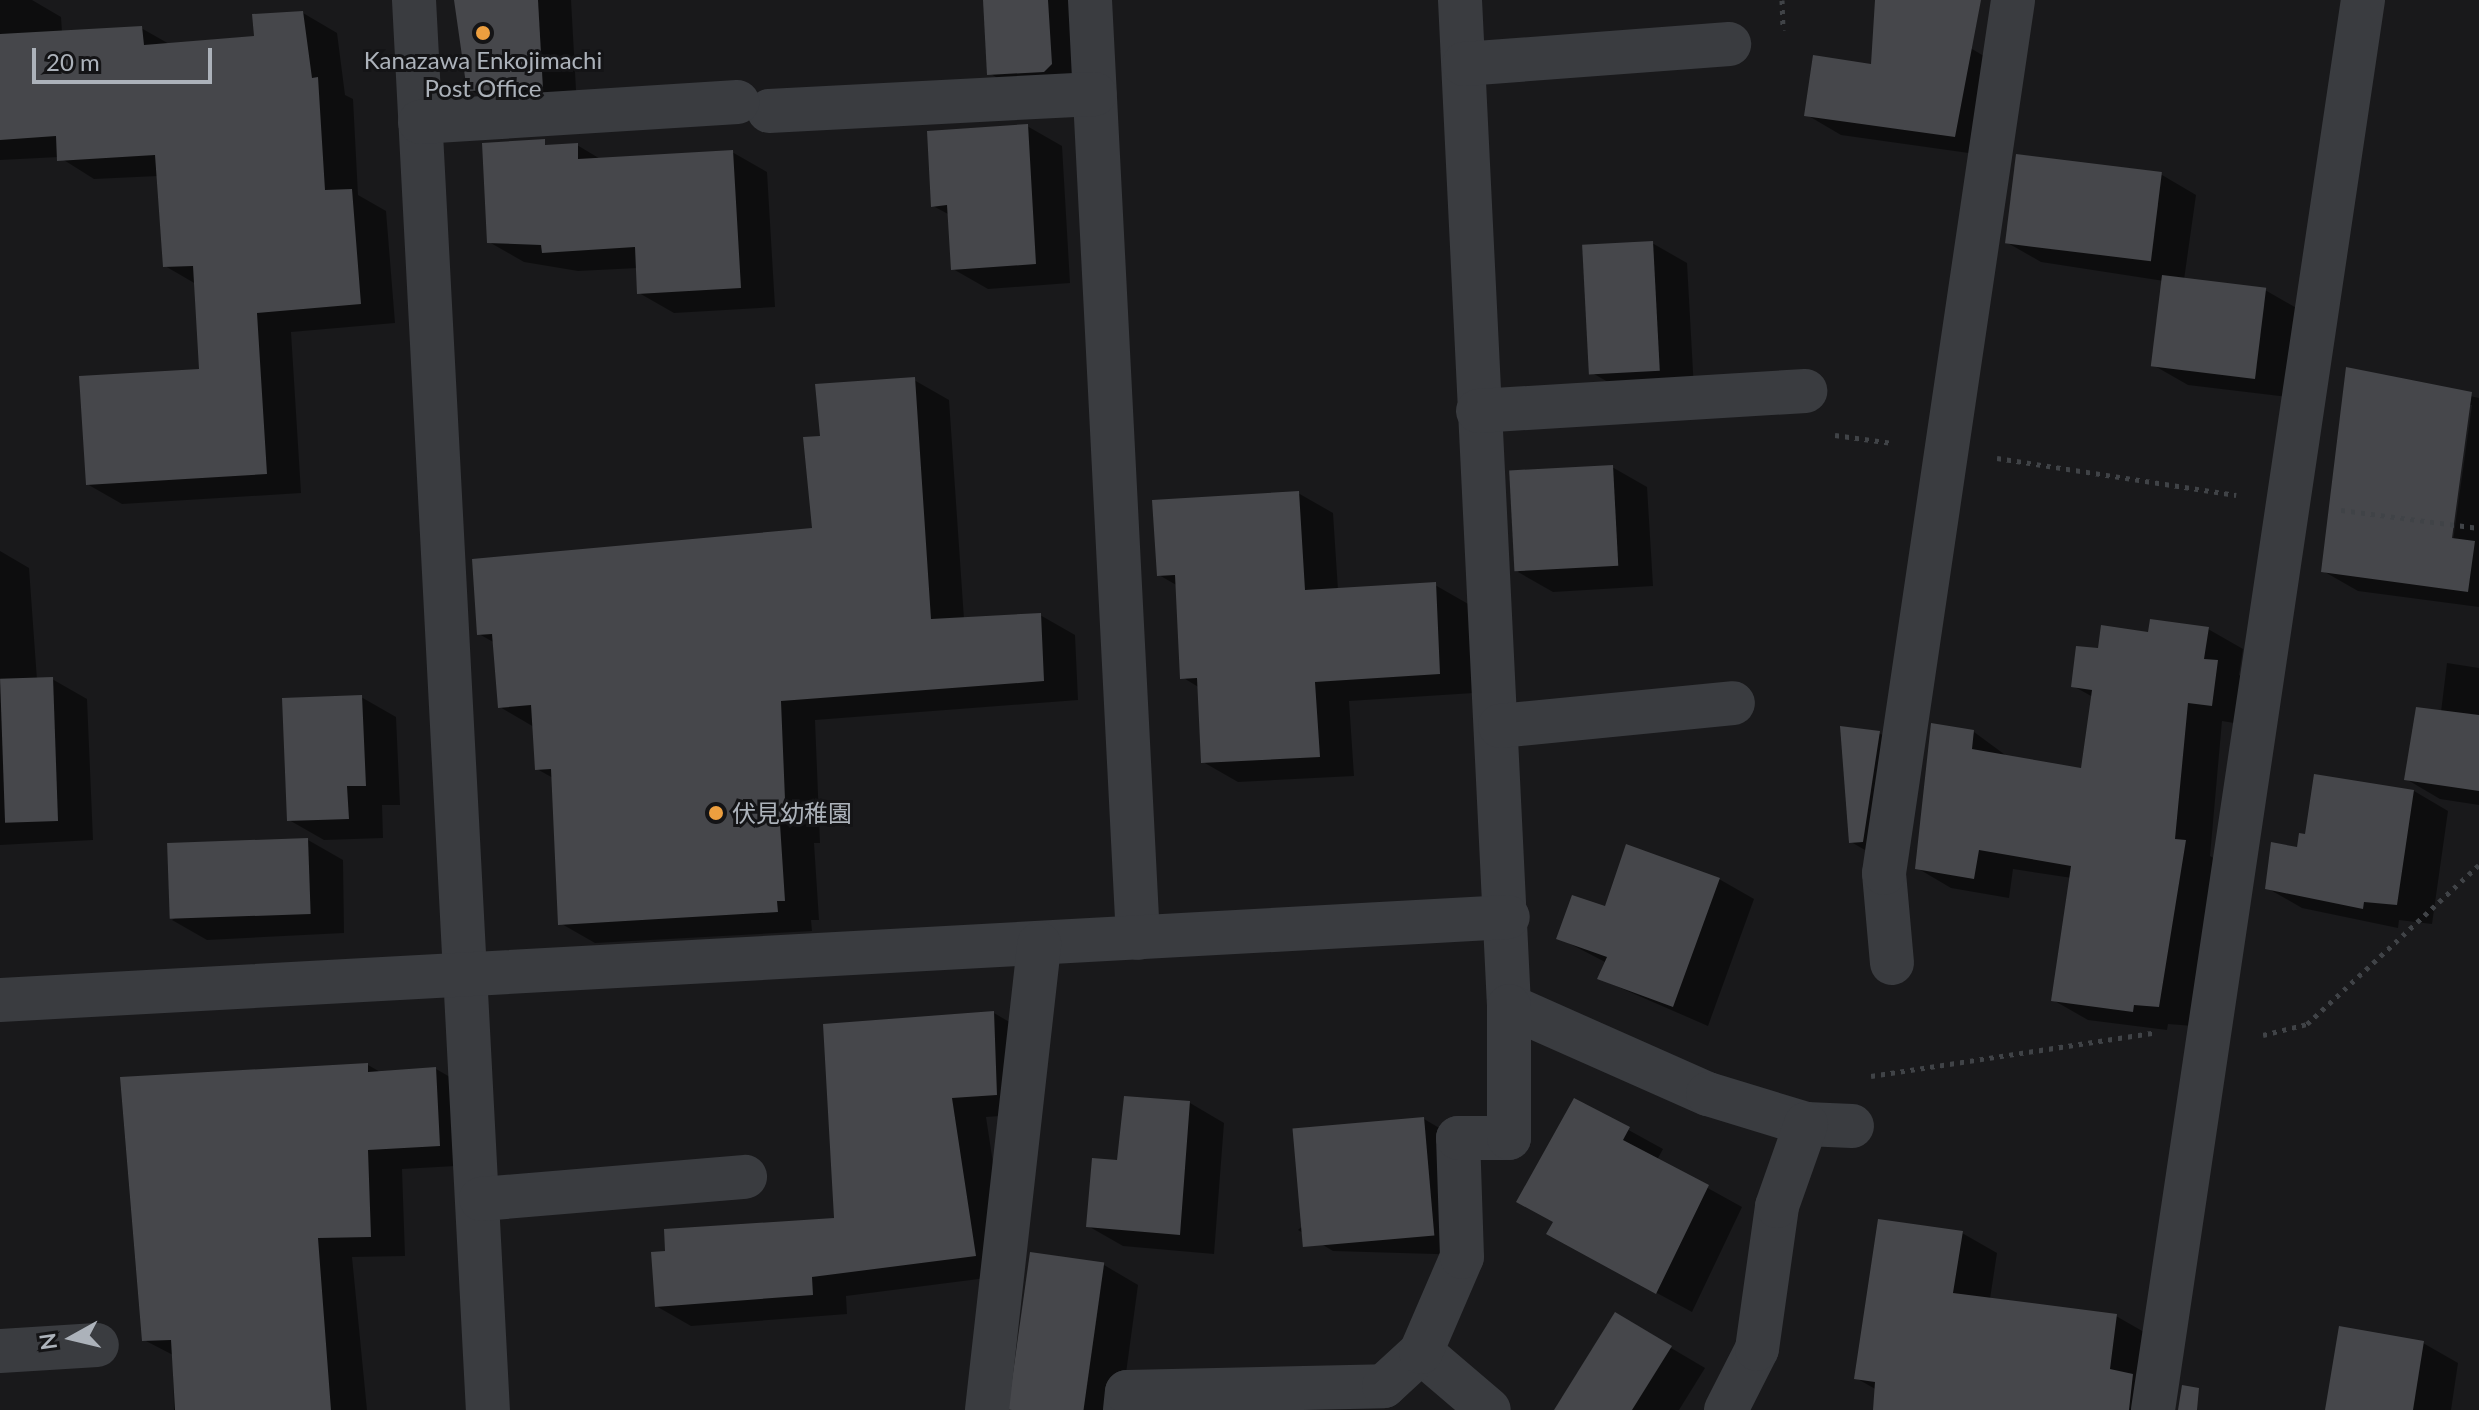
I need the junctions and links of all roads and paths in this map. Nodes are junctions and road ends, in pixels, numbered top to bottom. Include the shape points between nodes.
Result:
1 (414, 0) edge
2 (1090, 0) edge
3 (1460, 0) edge
4 (2013, 0) edge
5 (2363, 0) edge
6 (1729, 44) dead end
7 (1464, 64) junction
8 (1095, 94) junction
9 (420, 122) junction
10 (1805, 391) joint
11 (1478, 411) junction
12 (1946, 450) junction
13 (2292, 504) junction
14 (2479, 528) edge
15 (1733, 703) dead end
16 (1500, 726) junction
17 (1508, 917) junction
18 (1138, 938) junction
19 (1039, 944) junction
20 (1892, 963) dead end
21 (465, 977) junction
22 (0, 1000) edge
23 (1509, 1006) junction
24 (1806, 1124) junction
25 (1852, 1126) dead end
26 (745, 1177) dead end
27 (481, 1199) junction
28 (97, 1345) dead end
29 (0, 1351) edge
30 (1421, 1352) junction
31 (488, 1410) edge
32 (987, 1410) edge
33 (1125, 1410) edge
34 (1489, 1410) edge
35 (1726, 1410) edge
36 (2153, 1410) edge

1 - 9 street
2 - 8 street
3 - 7 street
4 - 12 street
5 - 13 street
6 - 7 street
7 - 11 street
8 - 9 street
8 - 18 street
9 - 21 street
10 - 11 street
10 - 12 path via 1811,432
11 - 16 street
12 - 13 path
12 - 20 street via 1884,873
13 - 14 path
13 - 36 street
15 - 16 street
16 - 17 street
17 - 18 street
17 - 23 street
18 - 19 street
19 - 21 street
19 - 32 street
21 - 22 street
21 - 27 street
23 - 24 street via 1708,1094
23 - 30 street via 1509,1138 1458,1138 1462,1257
24 - 25 street
24 - 35 street via 1777,1206 1757,1349
26 - 27 street
27 - 31 street
28 - 29 street
30 - 33 street via 1384,1386 1127,1392
30 - 34 street

